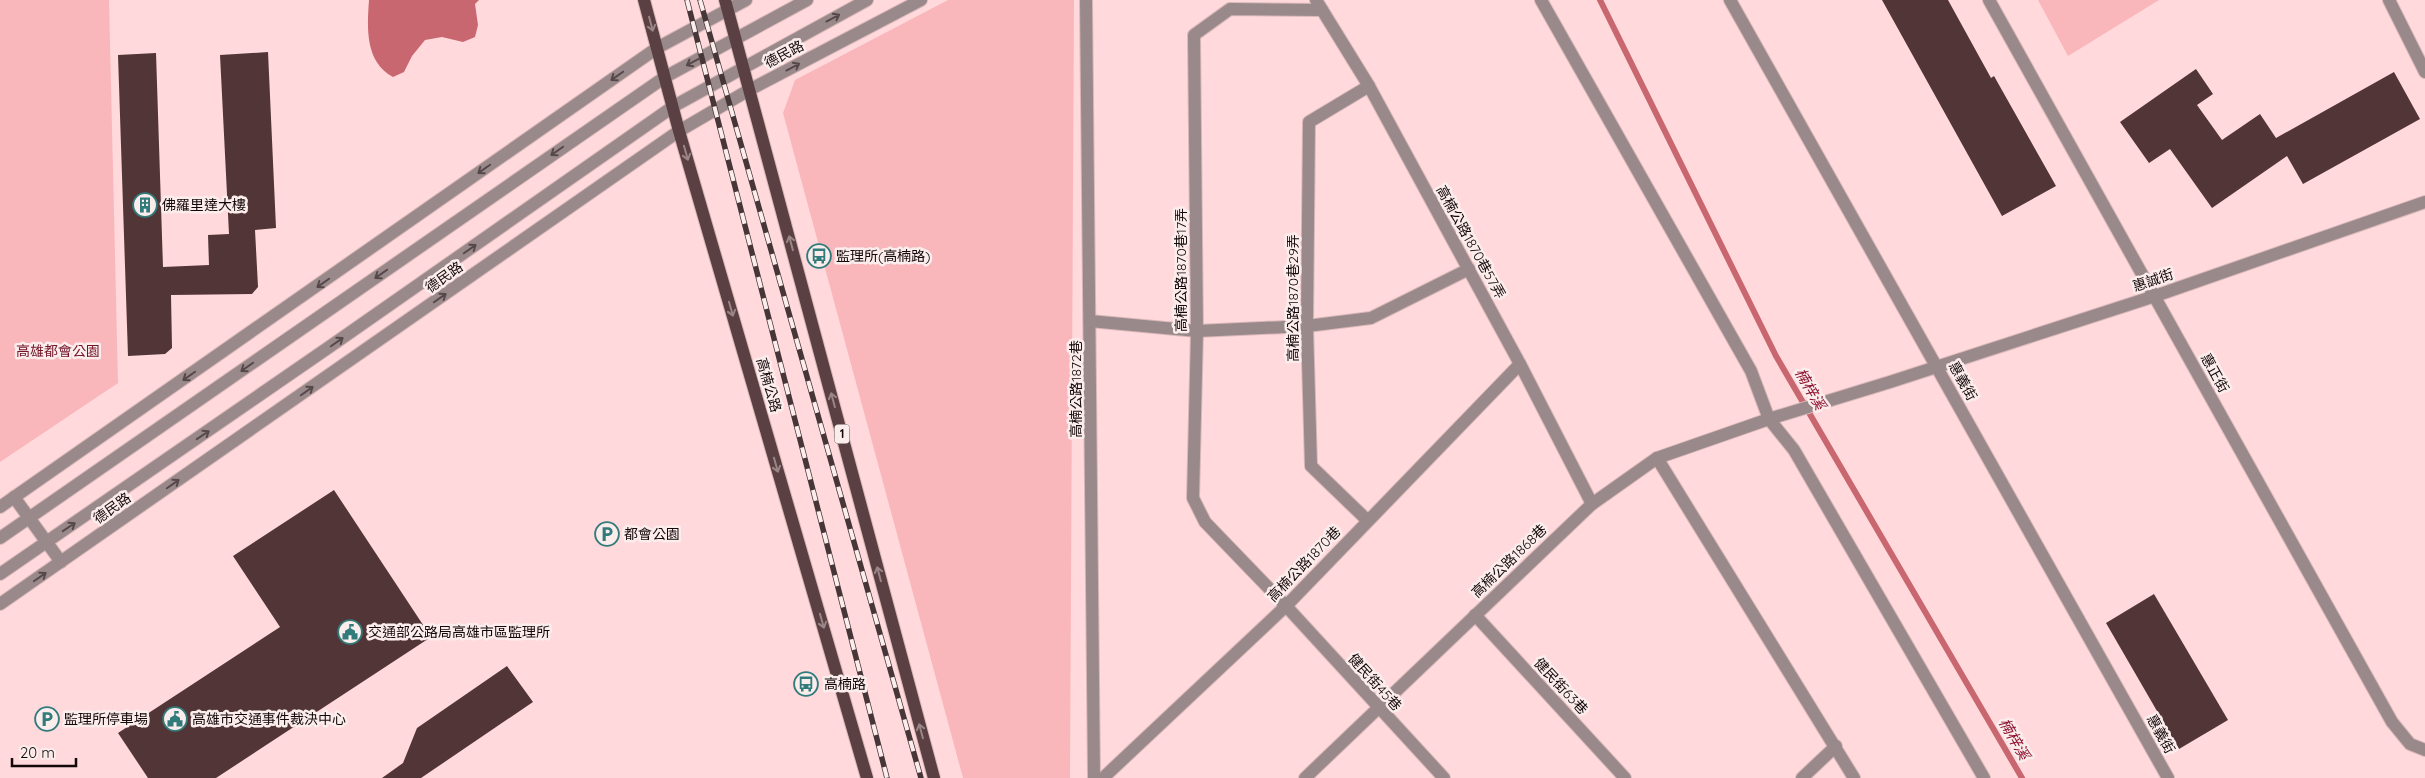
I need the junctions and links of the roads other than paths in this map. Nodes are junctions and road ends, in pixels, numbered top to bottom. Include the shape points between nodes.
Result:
1 (644, 0) edge
2 (746, 0) edge
3 (808, 0) edge
4 (867, 0) edge
5 (921, 0) edge
6 (1086, 0) edge
7 (1541, 0) edge
8 (1730, 0) edge
9 (1989, 0) edge
10 (2389, 0) edge
11 (727, 5) edge
12 (1319, 5) edge
13 (736, 39) junction
14 (657, 48) junction
15 (744, 66) junction
16 (2425, 72) edge
17 (665, 77) junction
18 (1369, 86) junction
19 (750, 90) junction
20 (674, 106) junction
21 (680, 131) junction
22 (2425, 202) edge
23 (1469, 270) junction
24 (2155, 296) junction
25 (1090, 321) junction
26 (1307, 326) junction
27 (1197, 331) junction
28 (1520, 364) junction
29 (1937, 366) junction
30 (1769, 419) junction
31 (1657, 458) junction
32 (14, 497) junction
33 (1592, 504) junction
34 (0, 507) edge
35 (29, 517) junction
36 (1367, 520) junction
37 (0, 538) edge
38 (47, 542) junction
39 (61, 562) junction
40 (0, 574) edge
41 (0, 604) edge
42 (1286, 606) junction
43 (1475, 615) junction
44 (1377, 706) junction
45 (1836, 746) junction
46 (2425, 750) edge
47 (867, 778) edge
48 (934, 778) edge
49 (1094, 778) edge
50 (1103, 778) edge
51 (1305, 778) edge
52 (1444, 778) edge
53 (1625, 778) edge
54 (1802, 778) edge
55 (1854, 778) edge
56 (1984, 778) edge
57 (2168, 778) edge

1 -> 14 main road, 高楠公路
2 - 11 street
3 - 13 street
15 -> 4 street, 德民路
19 -> 5 street, 德民路
6 - 25 street, 高楠公路1872巷
7 - 30 street via 1751,371
8 - 29 street, 惠義街
9 - 24 street, 惠正街
10 - 16 street
11 - 13 main road, 1
11 - 14 street
12 - 18 street, 高楠公路1870巷57弄
12 - 27 street, 高楠公路1870巷17弄 via 1230,8 1194,35
13 - 15 main road, 1
13 -> 17 street
14 - 17 main road, 高楠公路
14 -> 32 street
15 - 19 main road, 1
15 - 20 street, 德民路
17 - 20 main road, 高楠公路
17 -> 35 street
18 - 23 street, 高楠公路1870巷57弄
18 - 26 street, 高楠公路1870巷29弄 via 1309,122
19 - 21 street, 德民路
48 -> 19 main road, 1
20 - 21 main road, 高楠公路
38 -> 20 street, 德民路
39 -> 21 street, 德民路
21 -> 47 main road, 高楠公路
22 - 24 street, 惠誠街
23 - 26 street via 1371,318
23 - 28 street, 高楠公路1870巷57弄
24 - 29 street, 惠誠街
24 - 46 street, 惠正街 via 2392,722 2410,744
25 - 27 street
25 - 49 street, 高楠公路1872巷
26 - 27 street
26 - 36 street, 高楠公路1870巷29弄 via 1311,466
27 - 42 street, 高楠公路1870巷17弄 via 1193,498 1205,522
28 - 33 street, 高楠公路1870巷57弄
28 - 36 street, 高楠公路1870巷
29 - 30 street, 惠誠街
29 - 57 street, 惠義街
30 - 31 street, 高楠公路1868巷
30 - 56 street via 1794,450
31 - 33 street, 高楠公路1868巷
31 - 45 street
32 - 34 street
32 - 35 street
33 - 43 street, 高楠公路1868巷
35 - 37 street
35 - 38 street
36 - 42 street, 高楠公路1870巷
38 - 39 street
38 - 40 street, 德民路
41 -> 39 street, 德民路
42 - 44 street, 健民街45巷
42 - 50 street, 高楠公路1870巷
43 - 44 street, 高楠公路1868巷
43 - 53 street, 健民街63巷
44 - 51 street, 高楠公路1868巷
44 - 52 street, 健民街45巷
45 - 54 street
45 - 55 street

